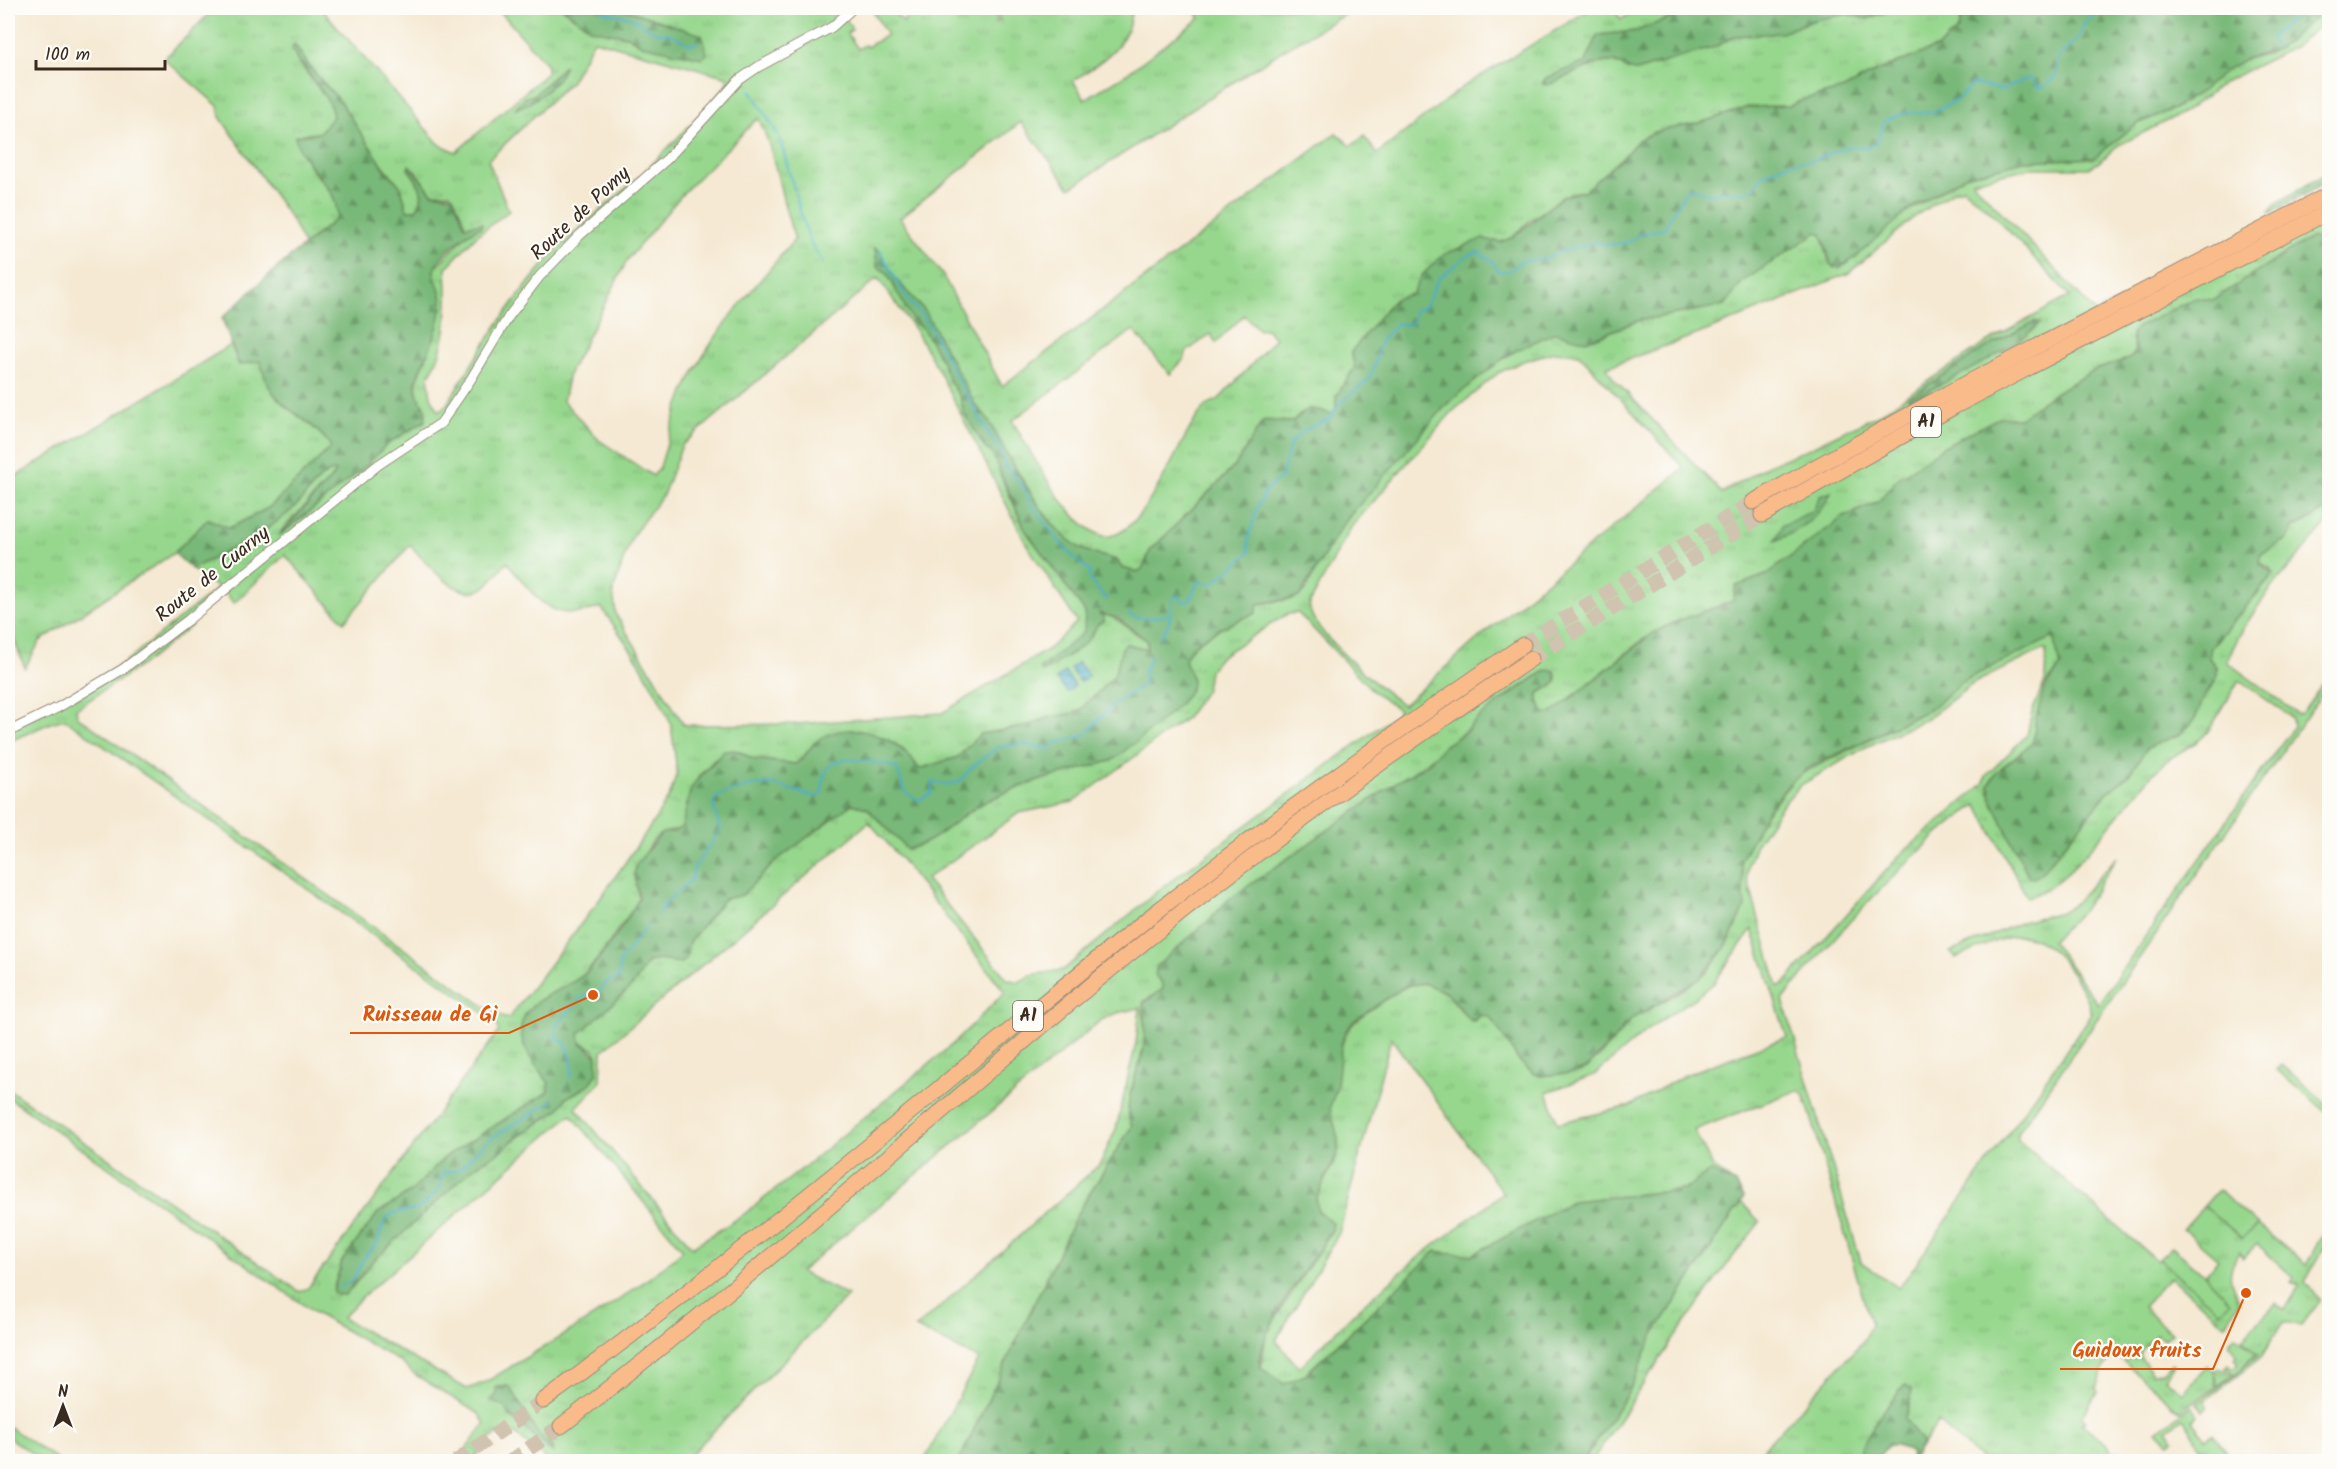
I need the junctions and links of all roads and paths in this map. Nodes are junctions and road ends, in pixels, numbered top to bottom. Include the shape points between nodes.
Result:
1 (853, 8) edge
2 (2330, 194) edge
3 (2330, 211) edge
4 (432, 430) joint
5 (8, 732) edge
6 (543, 1401) tunnel mouth
7 (561, 1426) tunnel mouth

1 - 4 street, Route de Pomy via 832,27 747,73 667,159 580,235 508,316 450,411
2 - 3 highway, A1 via 1887,426 1757,508
4 - 5 street, Route de Cuarny via 378,465 132,662 59,707
6 - 7 highway, A1 via 739,1253 1215,866 1347,768 1527,652 1180,913 718,1302

